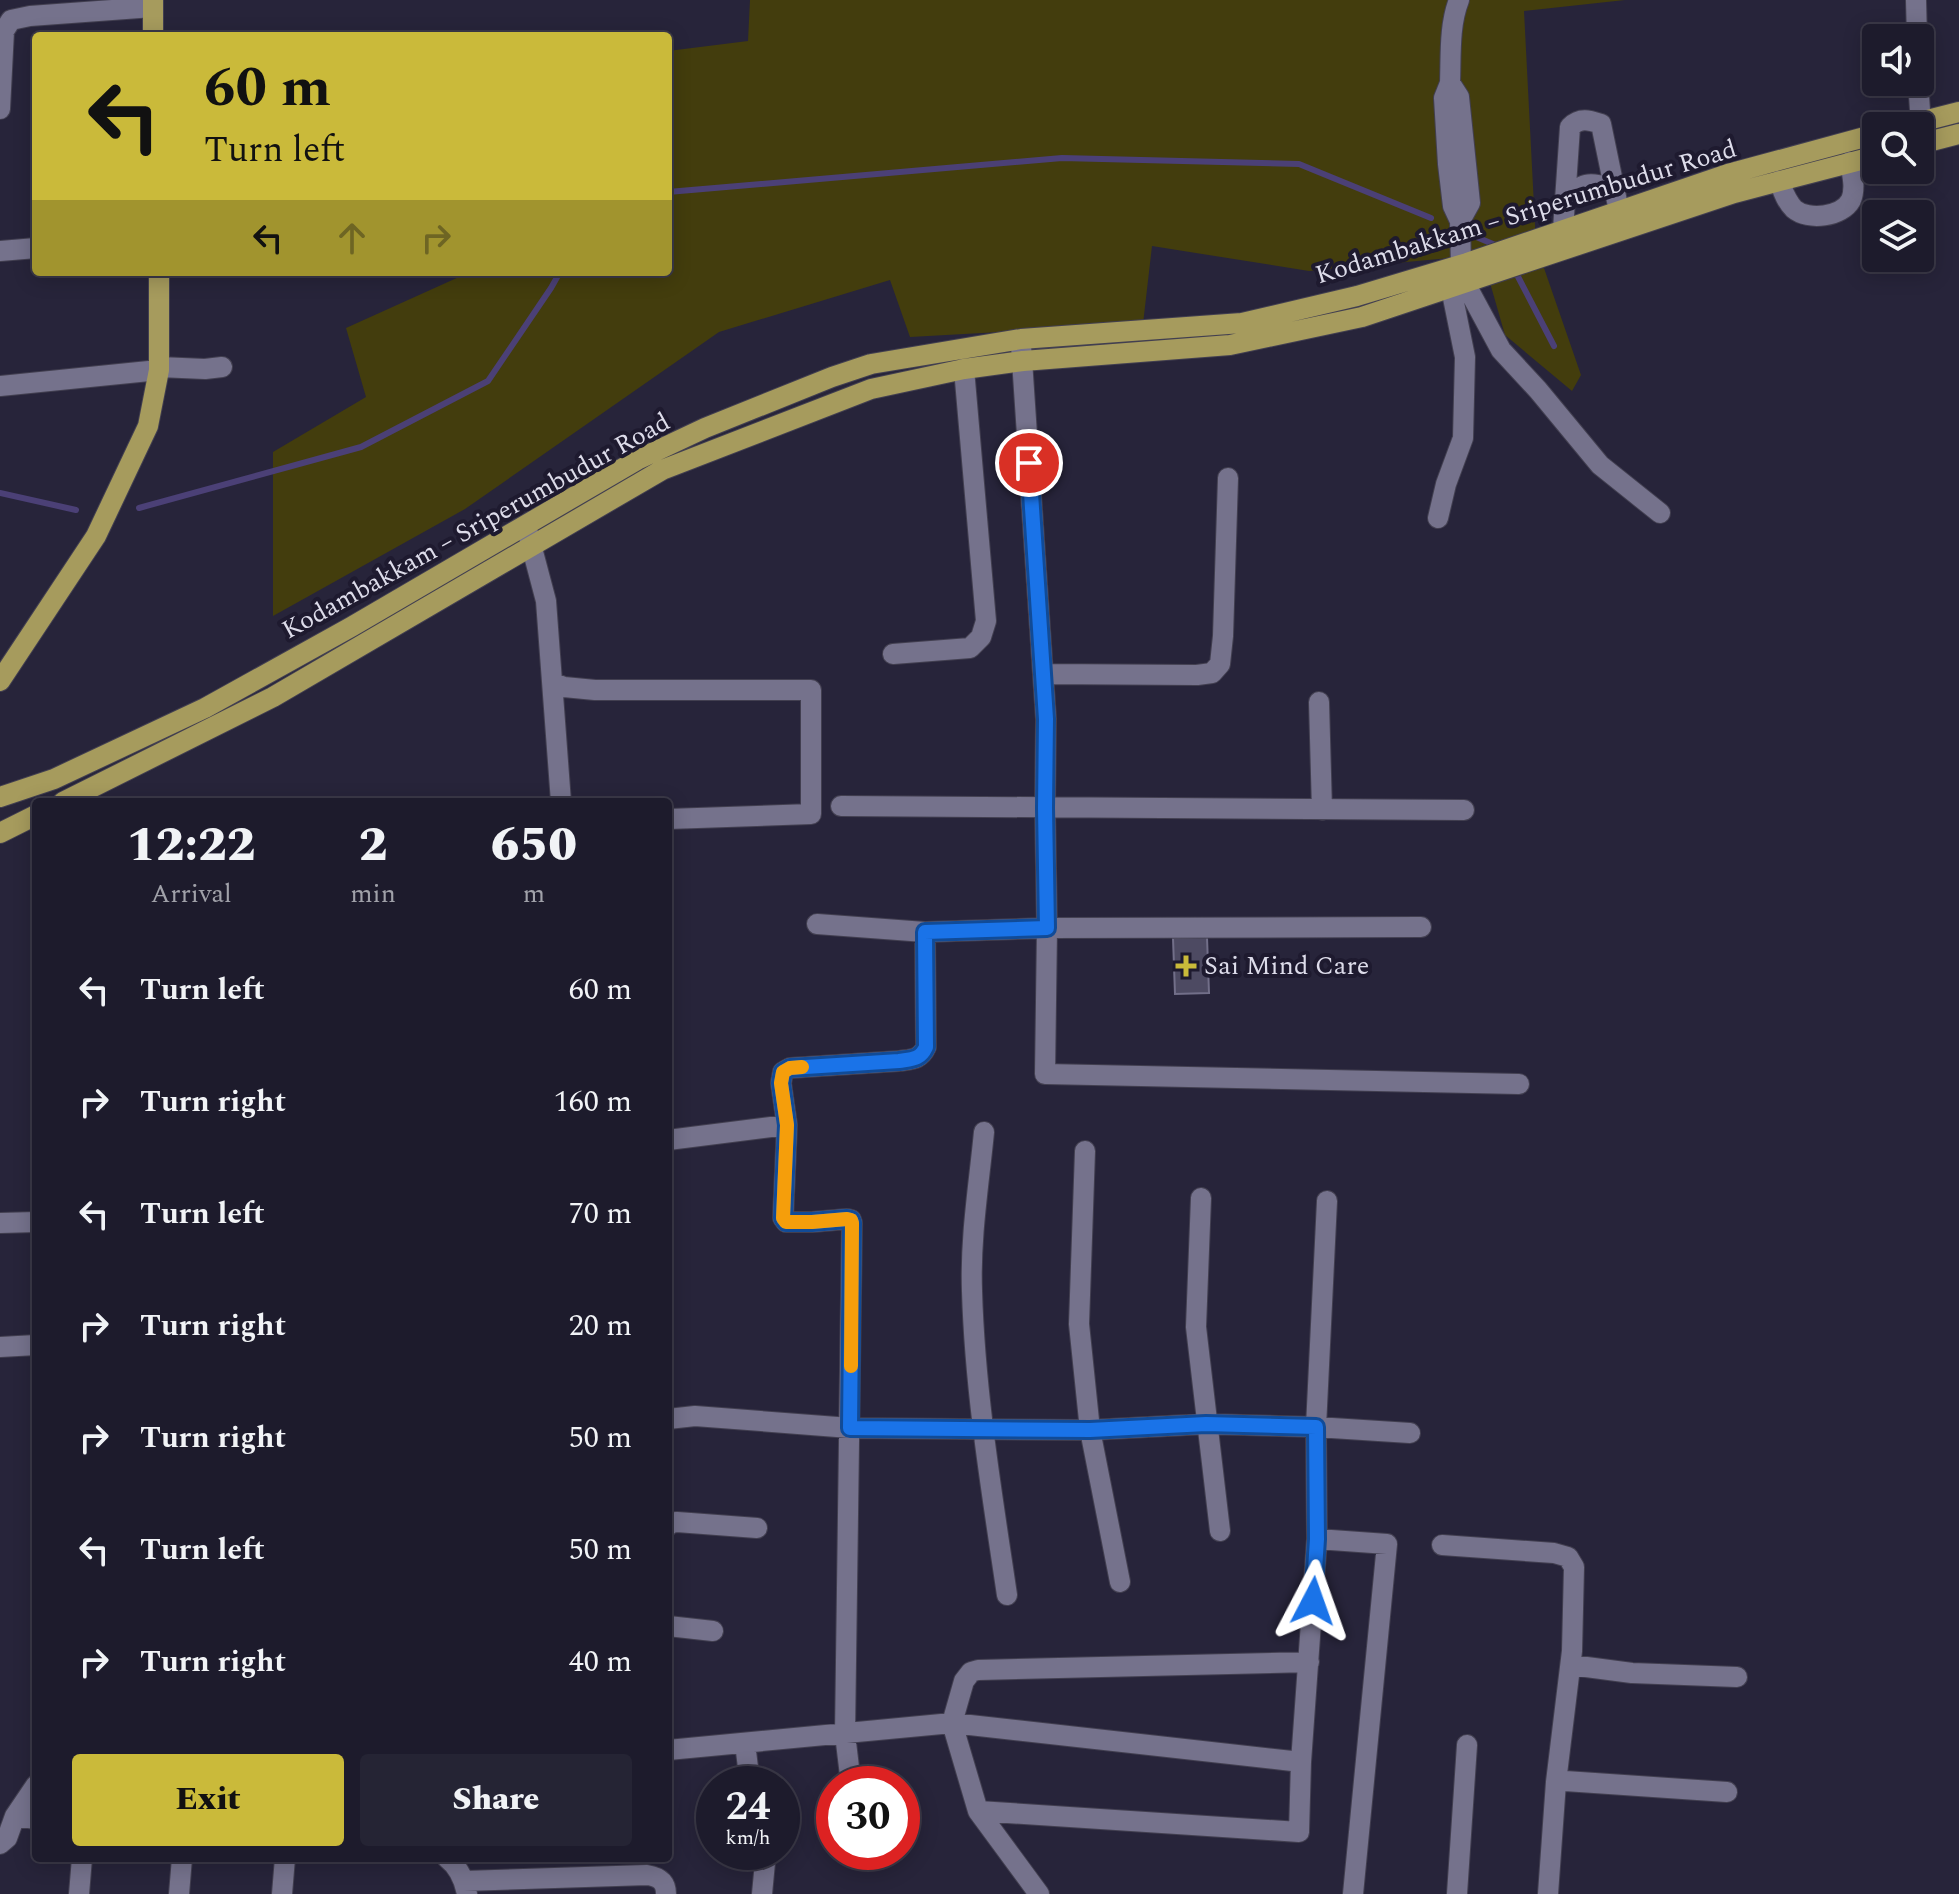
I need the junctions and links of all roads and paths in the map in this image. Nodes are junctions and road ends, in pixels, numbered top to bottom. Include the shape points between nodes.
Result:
1 (1459, 0) edge
2 (1916, 0) edge
3 (153, 4) edge
4 (1917, 24) edge
5 (153, 32) edge
6 (0, 109) edge
7 (1959, 112) edge
8 (1934, 118) edge
9 (1959, 134) edge
10 (1862, 138) edge
11 (1934, 141) edge
12 (1862, 159) edge
13 (1850, 162) junction
14 (1779, 181) junction
15 (1615, 189) junction
16 (1565, 203) junction
17 (1619, 211) junction
18 (1557, 239) junction
19 (32, 248) edge
20 (0, 251) edge
21 (159, 276) edge
22 (1463, 276) junction
23 (1021, 339) junction
24 (1023, 361) junction
25 (222, 367) dead end
26 (159, 369) junction
27 (964, 369) junction
28 (0, 386) edge
29 (1228, 478) dead end
30 (1660, 513) dead end
31 (1438, 518) dead end
32 (526, 525) junction
33 (532, 546) junction
34 (893, 654) dead end
35 (1043, 674) junction
36 (0, 681) edge
37 (554, 683) junction
38 (1319, 702) dead end
39 (0, 797) edge
40 (71, 798) edge
41 (561, 798) edge
42 (841, 806) dead end
43 (1045, 808) junction
44 (1322, 810) junction
45 (1464, 810) dead end
46 (32, 817) edge
47 (672, 819) edge
48 (0, 833) edge
49 (817, 924) dead end
50 (1421, 927) dead end
51 (1047, 928) junction
52 (925, 932) junction
53 (1519, 1084) dead end
54 (787, 1125) junction
55 (984, 1132) dead end
56 (672, 1139) edge
57 (1085, 1151) dead end
58 (1201, 1198) dead end
59 (1327, 1201) dead end
60 (32, 1222) edge
61 (0, 1223) edge
62 (32, 1345) edge
63 (0, 1347) edge
64 (672, 1419) edge
65 (1206, 1424) junction
66 (1316, 1427) junction
67 (850, 1428) junction
68 (983, 1429) junction
69 (1090, 1430) junction
70 (1410, 1433) dead end
71 (672, 1523) edge
72 (757, 1528) dead end
73 (1220, 1531) dead end
74 (1317, 1539) junction
75 (1442, 1545) dead end
76 (1120, 1582) dead end
77 (1007, 1595) dead end
78 (672, 1626) edge
79 (713, 1631) dead end
80 (1309, 1662) junction
81 (1571, 1665) junction
82 (1737, 1677) dead end
83 (952, 1723) junction
84 (845, 1734) junction
85 (745, 1743) junction
86 (1467, 1745) dead end
87 (672, 1750) edge
88 (1301, 1762) junction
89 (748, 1766) edge
90 (849, 1766) edge
91 (1556, 1782) junction
92 (1727, 1792) dead end
93 (32, 1798) edge
94 (978, 1811) junction
95 (26, 1817) edge
96 (0, 1844) edge
97 (82, 1862) edge
98 (182, 1862) edge
99 (285, 1862) edge
100 (452, 1862) edge
101 (764, 1870) edge
102 (465, 1888) edge
103 (79, 1894) edge
104 (179, 1894) edge
105 (282, 1894) edge
106 (666, 1894) edge
107 (762, 1894) edge
108 (1039, 1894) edge
109 (1353, 1894) edge
110 (1457, 1894) edge
111 (1548, 1894) edge

1 - 22 street via 1444,98 1456,164 1453,206 1460,221
2 - 4 street
3 - 5 main road
3 - 6 street via 11,20 4,31
7 - 8 main road
9 - 11 main road
10 - 17 main road, Kodambakkam – Sriperumbudur Road
12 - 13 main road, Kodambakkam – Sriperumbudur Road
13 - 14 main road, Kodambakkam – Sriperumbudur Road
13 - 14 street via 1851,200 1829,214 1802,214
14 - 18 main road, Kodambakkam – Sriperumbudur Road
15 - 16 street via 1588,184
15 - 16 street via 1601,124 1577,121 1570,127
15 - 17 street
16 - 18 street
17 - 18 main road, Kodambakkam – Sriperumbudur Road
18 - 22 main road, Kodambakkam – Sriperumbudur Road
19 - 20 street
21 - 26 main road
22 - 23 main road, Kodambakkam – Sriperumbudur Road via 1242,323
22 - 24 main road, Kodambakkam – Sriperumbudur Road via 1362,317 1230,345
22 - 30 street via 1501,350 1600,465
22 - 31 street via 1463,438
23 - 24 street
23 - 32 main road, Kodambakkam – Sriperumbudur Road via 871,364 832,377 637,460
24 - 27 main road, Kodambakkam – Sriperumbudur Road
24 - 35 street
25 - 26 street
26 - 28 street
26 - 36 main road via 148,426 96,536
27 - 33 main road, Kodambakkam – Sriperumbudur Road via 871,389 675,464
27 - 34 street via 986,621 970,648
29 - 35 street via 1223,636 1220,664 1212,673
32 - 33 street
32 - 39 main road, Kodambakkam – Sriperumbudur Road via 205,708 54,779
33 - 37 street via 546,601
33 - 40 main road, Kodambakkam – Sriperumbudur Road via 273,697
35 - 43 street
37 - 41 street
37 - 47 street via 595,690 811,690 811,814
38 - 44 street
42 - 43 street
43 - 44 street
43 - 51 street
44 - 45 street
46 - 48 main road
49 - 52 street
50 - 51 street
51 - 52 street
51 - 53 street via 1045,1074
52 - 54 street via 922,1055 790,1068 781,1083
54 - 56 street
54 - 67 street via 783,1218 852,1223
55 - 68 street via 972,1288
57 - 69 street via 1079,1324
58 - 65 street via 1196,1327
59 - 66 street
60 - 61 street
62 - 63 street
64 - 67 street
65 - 66 street
65 - 69 street
65 - 73 street
66 - 70 street
66 - 74 street
67 - 68 street
67 - 84 street
68 - 69 street
68 - 77 street
69 - 76 street
71 - 72 street
74 - 80 street
74 - 109 street via 1387,1544
75 - 81 street via 1568,1557 1574,1567
78 - 79 street
80 - 83 street via 978,1670 964,1681
80 - 88 street
81 - 82 street
81 - 91 street
83 - 84 street
83 - 88 street
83 - 94 street
84 - 85 street
84 - 90 street
85 - 87 street
85 - 89 street
86 - 110 street
88 - 94 street via 1299,1832
91 - 92 street
91 - 111 street
93 - 95 street
94 - 108 street
95 - 96 street
97 - 103 street
98 - 104 street
99 - 105 street
100 - 102 street
101 - 107 street
102 - 106 street via 647,1875 662,1880

